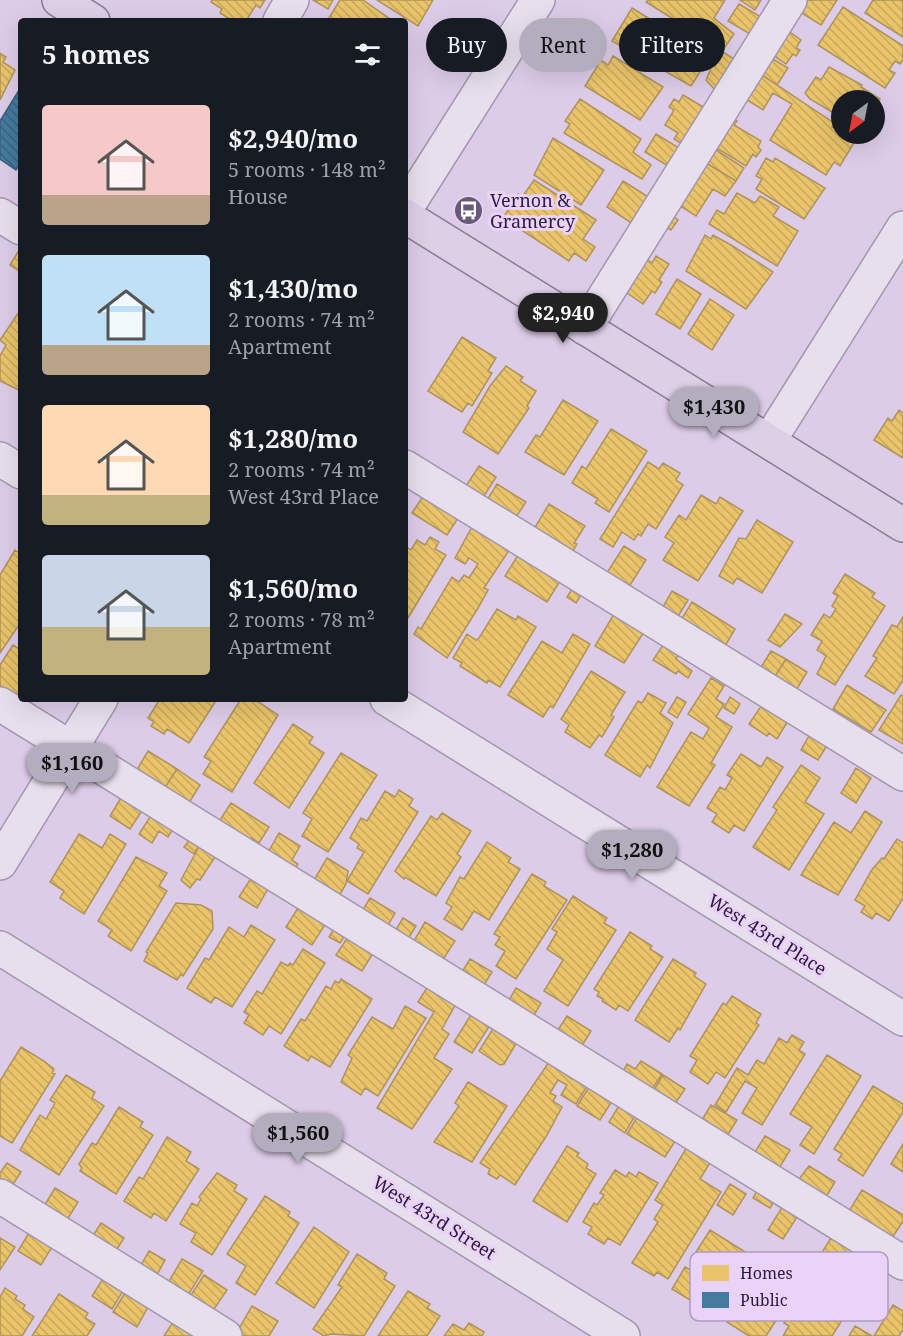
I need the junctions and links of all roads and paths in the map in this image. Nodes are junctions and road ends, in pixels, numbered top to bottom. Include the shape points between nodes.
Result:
1 (59, 0) edge
2 (292, 0) edge
3 (538, 0) edge
4 (790, 0) edge
5 (88, 18) edge
6 (282, 18) edge
7 (408, 205) edge
8 (0, 215) edge
9 (408, 218) edge
10 (18, 226) edge
11 (903, 228) edge
12 (585, 327) junction
13 (768, 441) junction
14 (0, 459) edge
15 (408, 469) edge
16 (18, 470) edge
17 (903, 525) edge
18 (99, 702) edge
19 (392, 702) edge
20 (0, 704) edge
21 (71, 748) junction
22 (903, 774) edge
23 (0, 862) edge
24 (0, 948) edge
25 (903, 1019) edge
26 (0, 1196) edge
27 (885, 1252) edge
28 (888, 1254) edge
29 (903, 1263) edge
30 (225, 1336) edge
31 (623, 1336) edge

1 - 5 main road
2 - 6 street
3 - 7 street
4 - 12 street
8 - 10 street
9 - 12 main road
11 - 13 street
12 - 13 main road
13 - 17 main road
14 - 16 street
15 - 22 street
18 - 21 street
19 - 25 street, West 43rd Place
20 - 21 street
21 - 23 street
21 - 27 street
24 - 31 street, West 43rd Street
26 - 30 street
28 - 29 street

